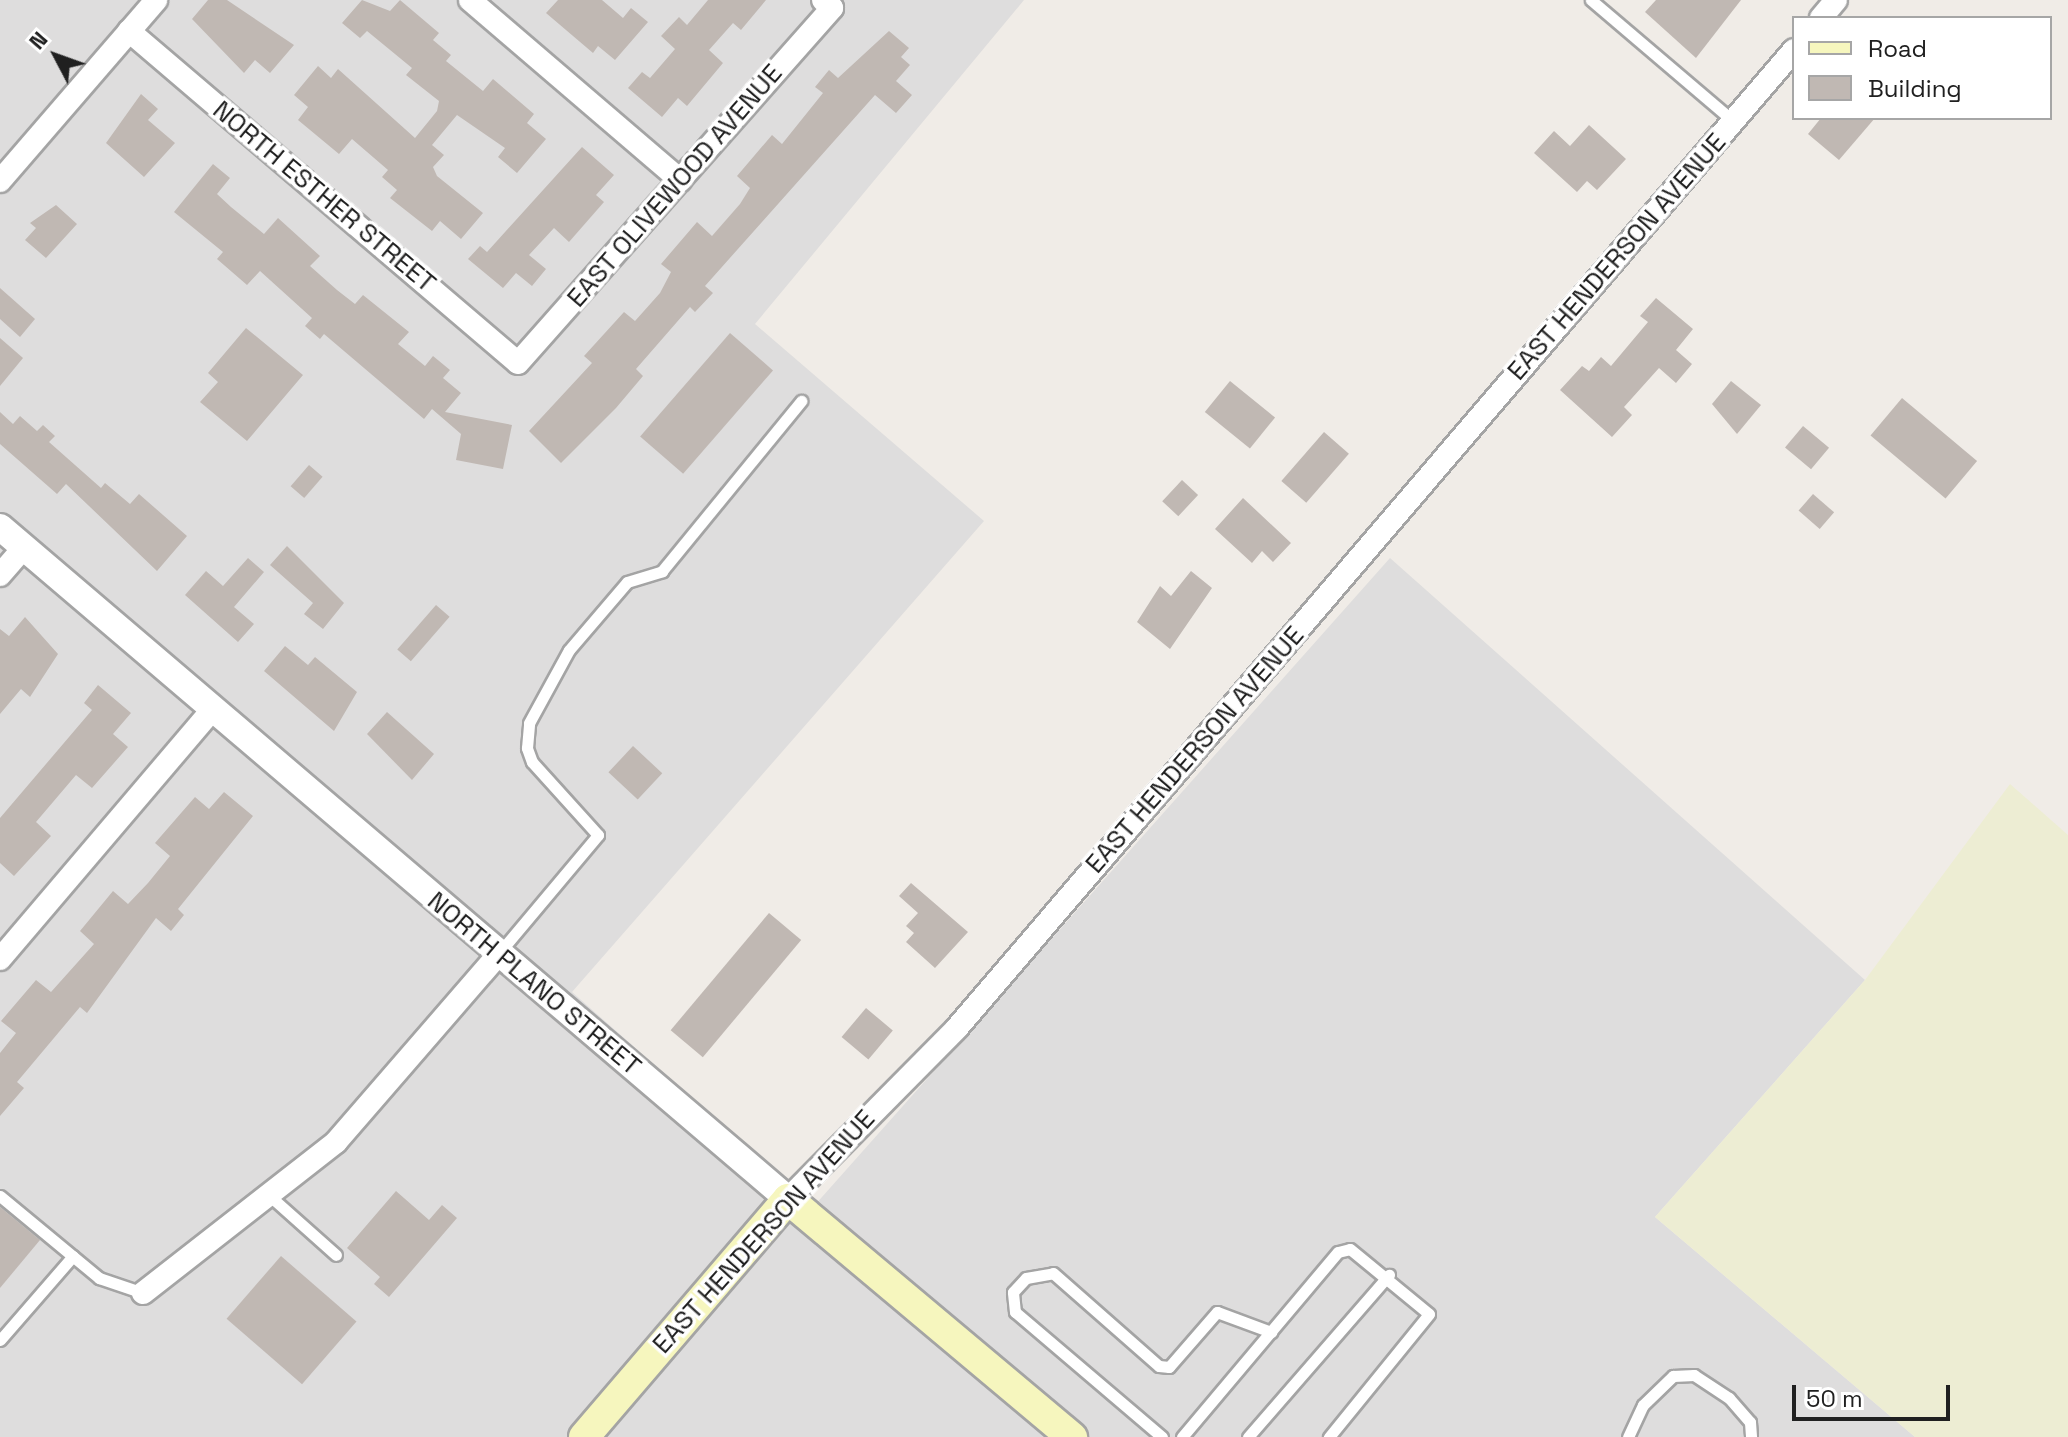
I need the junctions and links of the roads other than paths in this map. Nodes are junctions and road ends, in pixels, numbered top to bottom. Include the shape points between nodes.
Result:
1 (156, 0) edge
2 (470, 0) edge
3 (1591, 0) edge
4 (1836, 0) edge
5 (828, 4) edge
6 (1823, 16) edge
7 (129, 31) junction
8 (1792, 52) edge
9 (1733, 121) junction
10 (680, 180) junction
11 (0, 181) edge
12 (518, 363) joint
13 (801, 401) dead end
14 (0, 527) edge
15 (24, 547) junction
16 (0, 575) edge
17 (213, 709) junction
18 (499, 954) junction
19 (0, 959) edge
20 (0, 1196) edge
21 (271, 1197) junction
22 (788, 1199) junction
23 (336, 1255) dead end
24 (73, 1256) junction
25 (1389, 1275) junction
26 (143, 1293) joint
27 (1271, 1332) junction
28 (0, 1340) edge
29 (584, 1437) edge
30 (1072, 1437) edge
31 (1162, 1437) edge
32 (1182, 1437) edge
33 (1248, 1437) edge
34 (1329, 1437) edge
35 (1628, 1437) edge
36 (1751, 1437) edge

1 - 7 street
2 - 10 street
3 - 9 lane
4 - 6 street
5 - 10 street, EAST OLIVEWOOD AVENUE
7 - 11 street
7 - 12 street, NORTH ESTHER STREET
8 - 9 street, EAST HENDERSON AVENUE
9 - 22 street, EAST HENDERSON AVENUE via 957,1028
10 - 12 street, EAST OLIVEWOOD AVENUE
13 - 18 lane via 662,571 627,582 569,650 529,723 532,762 598,835
14 - 15 street, NORTH PLANO STREET
15 - 16 street
15 - 17 street, NORTH PLANO STREET
17 - 18 street, NORTH PLANO STREET
17 - 19 street
18 - 21 street via 336,1142
18 - 22 street, NORTH PLANO STREET
20 - 24 lane
21 - 23 lane
21 - 26 street
22 - 29 main road, EAST HENDERSON AVENUE
22 - 30 main road, NORTH PLANO STREET
24 - 26 lane via 99,1278
24 - 28 lane
25 - 27 lane via 1363,1254 1338,1252
25 - 33 lane
25 - 34 lane via 1429,1314
27 - 31 lane via 1217,1312 1169,1367 1159,1366 1053,1273 1026,1278 1013,1292 1015,1312
27 - 32 lane
35 - 36 lane via 1643,1405 1673,1376 1694,1375 1729,1398 1750,1422

